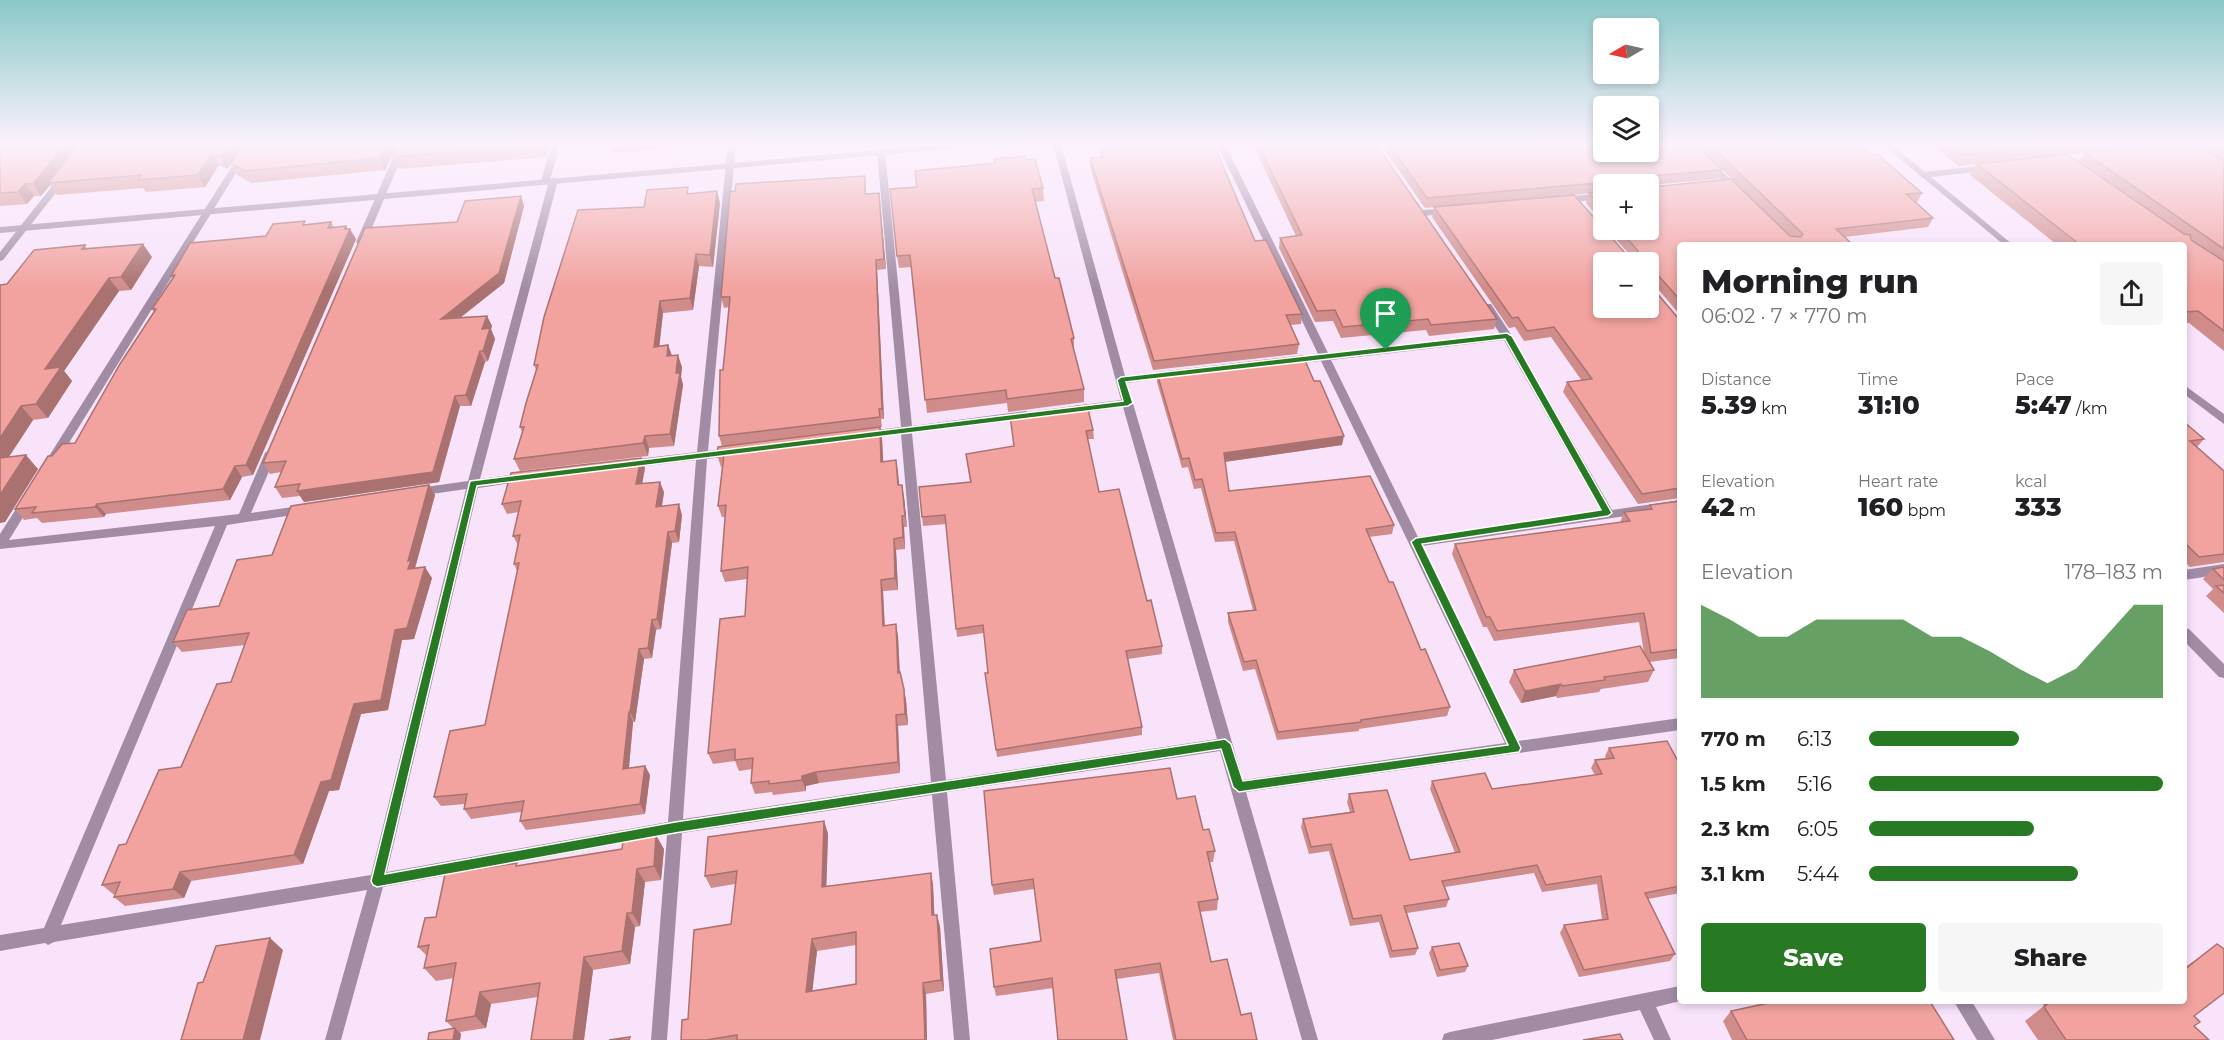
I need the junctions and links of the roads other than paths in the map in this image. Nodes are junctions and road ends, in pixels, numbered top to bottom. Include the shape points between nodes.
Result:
1 (51, 193) edge
2 (220, 193) edge
3 (382, 193) edge
4 (427, 193) edge
5 (546, 193) edge
6 (728, 193) edge
7 (893, 193) edge
8 (1070, 193) edge
9 (1245, 193) edge
10 (1739, 193) edge
11 (1945, 193) edge
12 (380, 197) junction
13 (1593, 197) edge
14 (1575, 199) junction
15 (1745, 199) edge
16 (1552, 201) edge
17 (1583, 208) edge
18 (1458, 210) edge
19 (207, 213) junction
20 (1430, 223) edge
21 (23, 228) junction
22 (0, 231) edge
23 (2006, 242) edge
24 (357, 251) edge
25 (0, 258) edge
26 (1484, 302) edge
27 (1507, 336) junction
28 (1325, 357) junction
29 (1280, 362) edge
30 (1178, 373) edge
31 (1121, 380) junction
32 (2187, 390) edge
33 (1128, 403) junction
34 (1058, 411) edge
35 (1035, 414) edge
36 (2224, 420) edge
37 (907, 430) junction
38 (850, 437) edge
39 (275, 443) edge
40 (748, 450) edge
41 (702, 455) junction
42 (50, 464) edge
43 (622, 465) edge
44 (542, 475) edge
45 (473, 483) junction
46 (31, 494) edge
47 (404, 494) edge
48 (1677, 504) edge
49 (323, 506) edge
50 (1608, 513) junction
51 (243, 518) junction
52 (223, 521) junction
53 (1416, 542) junction
54 (0, 544) edge
55 (2224, 569) edge
56 (2187, 575) edge
57 (2187, 640) edge
58 (2224, 673) edge
59 (1677, 724) edge
60 (1225, 744) junction
61 (1515, 748) junction
62 (939, 787) junction
63 (1239, 787) junction
64 (675, 827) junction
65 (377, 881) junction
66 (48, 937) junction
67 (0, 943) edge
68 (1677, 994) edge
69 (1644, 1000) junction
70 (1964, 1004) edge
71 (333, 1040) edge
72 (659, 1040) edge
73 (962, 1040) edge
74 (1311, 1040) edge
75 (1450, 1040) edge
76 (1663, 1040) edge
77 (1988, 1040) edge

1 - 21 street
2 - 19 street
3 - 12 street
4 - 12 street
5 - 45 street
6 - 41 street
7 - 37 street
8 - 31 street
9 - 28 street
10 - 15 street
11 - 23 street
12 - 19 street
12 - 24 street
13 - 14 street
14 - 16 street
14 - 17 street
18 - 20 street via 1420,209
19 - 21 street
19 - 42 street
21 - 22 street
21 - 25 street
26 - 27 street
27 - 28 street
27 - 50 street
28 - 29 street
28 - 53 street
30 - 31 street
31 - 33 street
32 - 36 street
33 - 34 street
33 - 60 street
35 - 37 street
37 - 38 street
37 - 62 street
39 - 51 street
40 - 41 street
41 - 43 street
41 - 64 street
44 - 45 street
45 - 47 street
45 - 65 street
46 - 54 street
48 - 50 street
49 - 51 street
50 - 53 street
51 - 52 street
52 - 54 street
52 - 66 street
53 - 61 street
55 - 56 street
57 - 58 street
59 - 61 street
60 - 62 street
60 - 63 street
61 - 63 street
62 - 64 street
62 - 73 street
63 - 74 street
64 - 65 street
64 - 72 street
65 - 66 street
65 - 71 street
66 - 67 street
68 - 69 street
69 - 75 street
69 - 76 street
70 - 77 street

